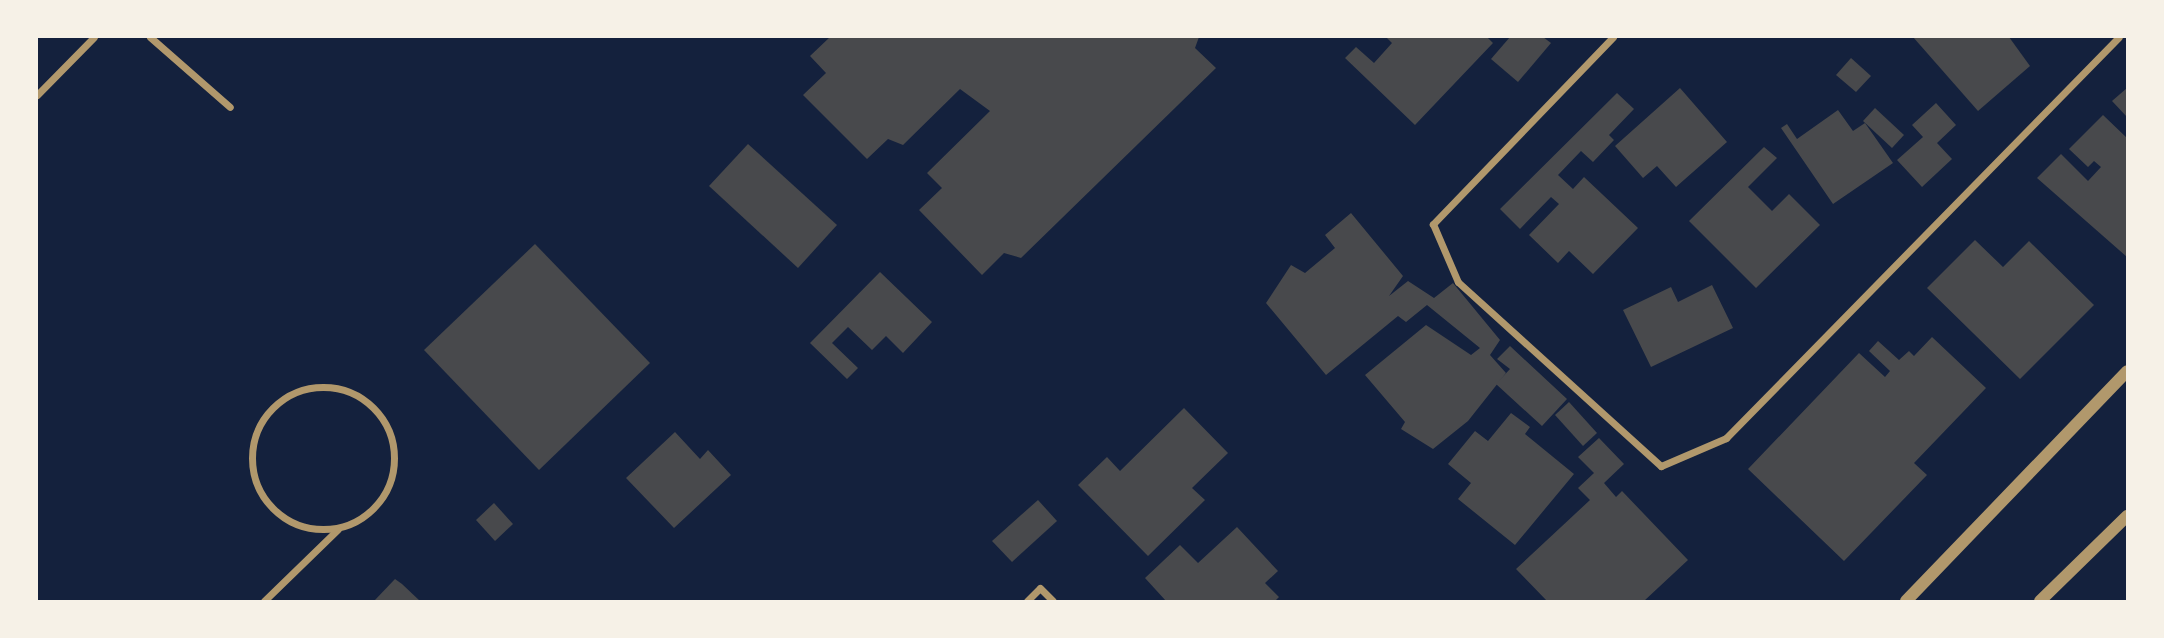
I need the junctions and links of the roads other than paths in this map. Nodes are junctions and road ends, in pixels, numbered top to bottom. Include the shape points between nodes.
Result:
1 (94, 37) edge
2 (150, 37) edge
3 (1613, 37) edge
4 (2119, 37) edge
5 (37, 95) edge
6 (230, 107) dead end
7 (2127, 371) edge
8 (2127, 516) edge
9 (338, 529) junction
10 (264, 601) edge
11 (1027, 601) edge
12 (1053, 601) edge
13 (1906, 601) edge
14 (2040, 601) edge

1 - 5 street
2 - 6 street
3 - 4 street via 1433,224 1458,282 1661,466 1726,438
7 - 13 street
8 - 14 street
9 - 9 street via 376,509 394,477 394,436 384,417 340,387 291,392 260,421 251,448 252,474 262,497 289,523
9 - 10 street
11 - 12 street via 1040,589

